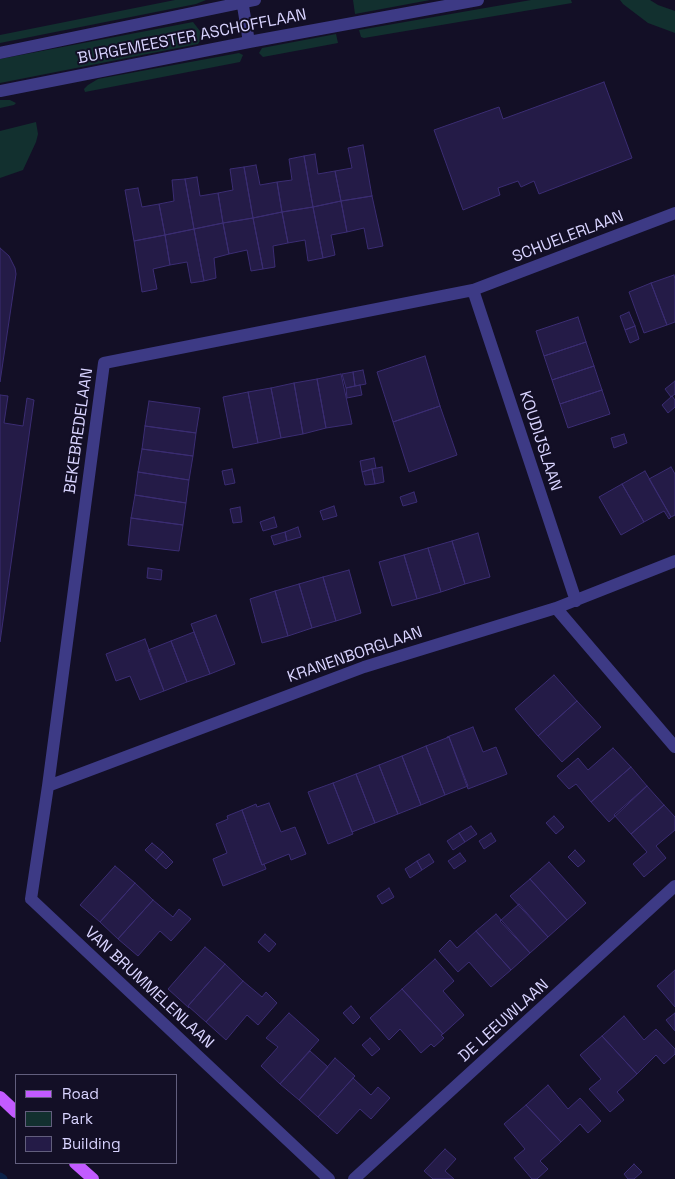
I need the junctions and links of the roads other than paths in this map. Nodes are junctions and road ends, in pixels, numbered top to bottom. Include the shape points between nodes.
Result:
1 (478, 0) edge
2 (246, 1) edge
3 (250, 42) junction
4 (0, 53) edge
5 (0, 91) edge
6 (675, 214) edge
7 (473, 290) junction
8 (673, 566) edge
9 (576, 601) junction
10 (556, 608) junction
11 (675, 747) edge
12 (48, 786) junction
13 (675, 886) edge
14 (0, 1097) edge
15 (15, 1111) edge
16 (76, 1164) edge
17 (93, 1179) edge
18 (329, 1179) edge
19 (354, 1179) edge

1 - 3 street, BURGEMEESTER ASCHOFFLAAN
2 - 3 street
2 - 4 street, BURGEMEESTER ASCHOFFLAAN
3 - 5 street, BURGEMEESTER ASCHOFFLAAN
6 - 7 street, SCHUELERLAAN
7 - 9 street, KOUDIJSLAAN
7 - 12 street, BEKEBREDELAAN via 104,364
8 - 9 street, KRANENBORGLAAN
9 - 10 street, KRANENBORGLAAN
10 - 11 street
10 - 12 street, KRANENBORGLAAN via 364,667
12 - 18 street, VAN BRUMMELENLAAN via 31,899
13 - 19 street, DE LEEUWLAAN
14 - 15 main road
16 - 17 main road

